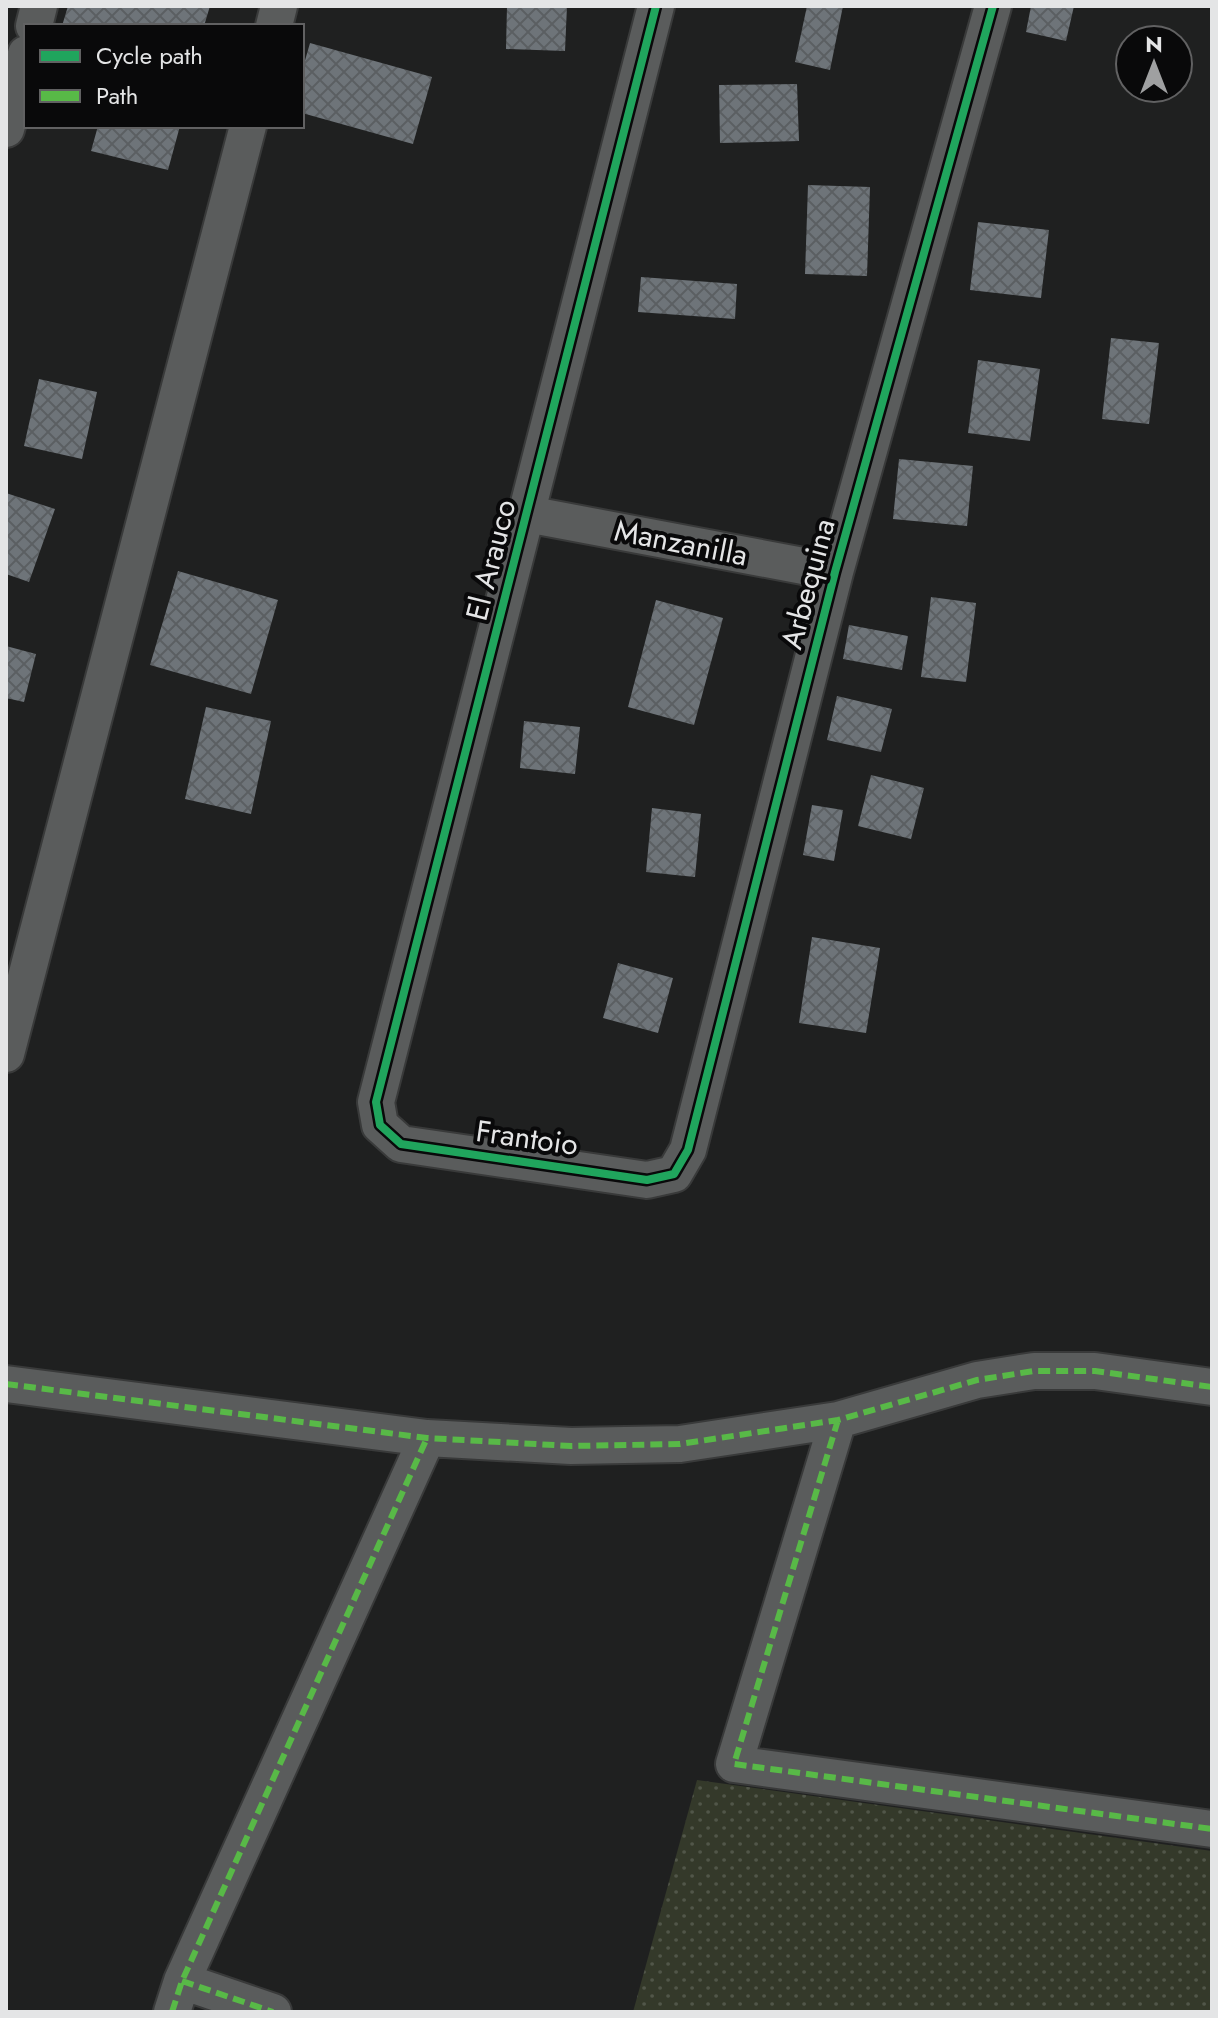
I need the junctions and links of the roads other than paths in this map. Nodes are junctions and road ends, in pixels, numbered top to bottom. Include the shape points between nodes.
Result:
1 (656, 6) edge
2 (993, 6) edge
3 (24, 62) edge
4 (247, 128) edge
5 (6, 129) edge
6 (527, 514) junction
7 (835, 572) junction
8 (6, 1054) edge
9 (380, 1125) joint
10 (674, 1174) joint
11 (6, 1384) edge
12 (1212, 1387) edge
13 (838, 1420) junction
14 (427, 1438) junction
15 (1212, 1829) edge
16 (177, 1997) edge
17 (273, 2012) edge

1 - 6 street, El Arauco
2 - 7 street, Arbequina
3 - 5 street
4 - 8 street
6 - 7 street, Manzanilla
6 - 9 street, El Arauco via 376,1102
7 - 10 street, Arbequina via 688,1150
9 - 10 street, Frantoio via 401,1144 647,1180
11 - 14 street
12 - 13 street via 1095,1371 1034,1371 977,1380
13 - 14 street via 680,1444 571,1446
13 - 15 street via 734,1764
14 - 16 street
16 - 17 street

